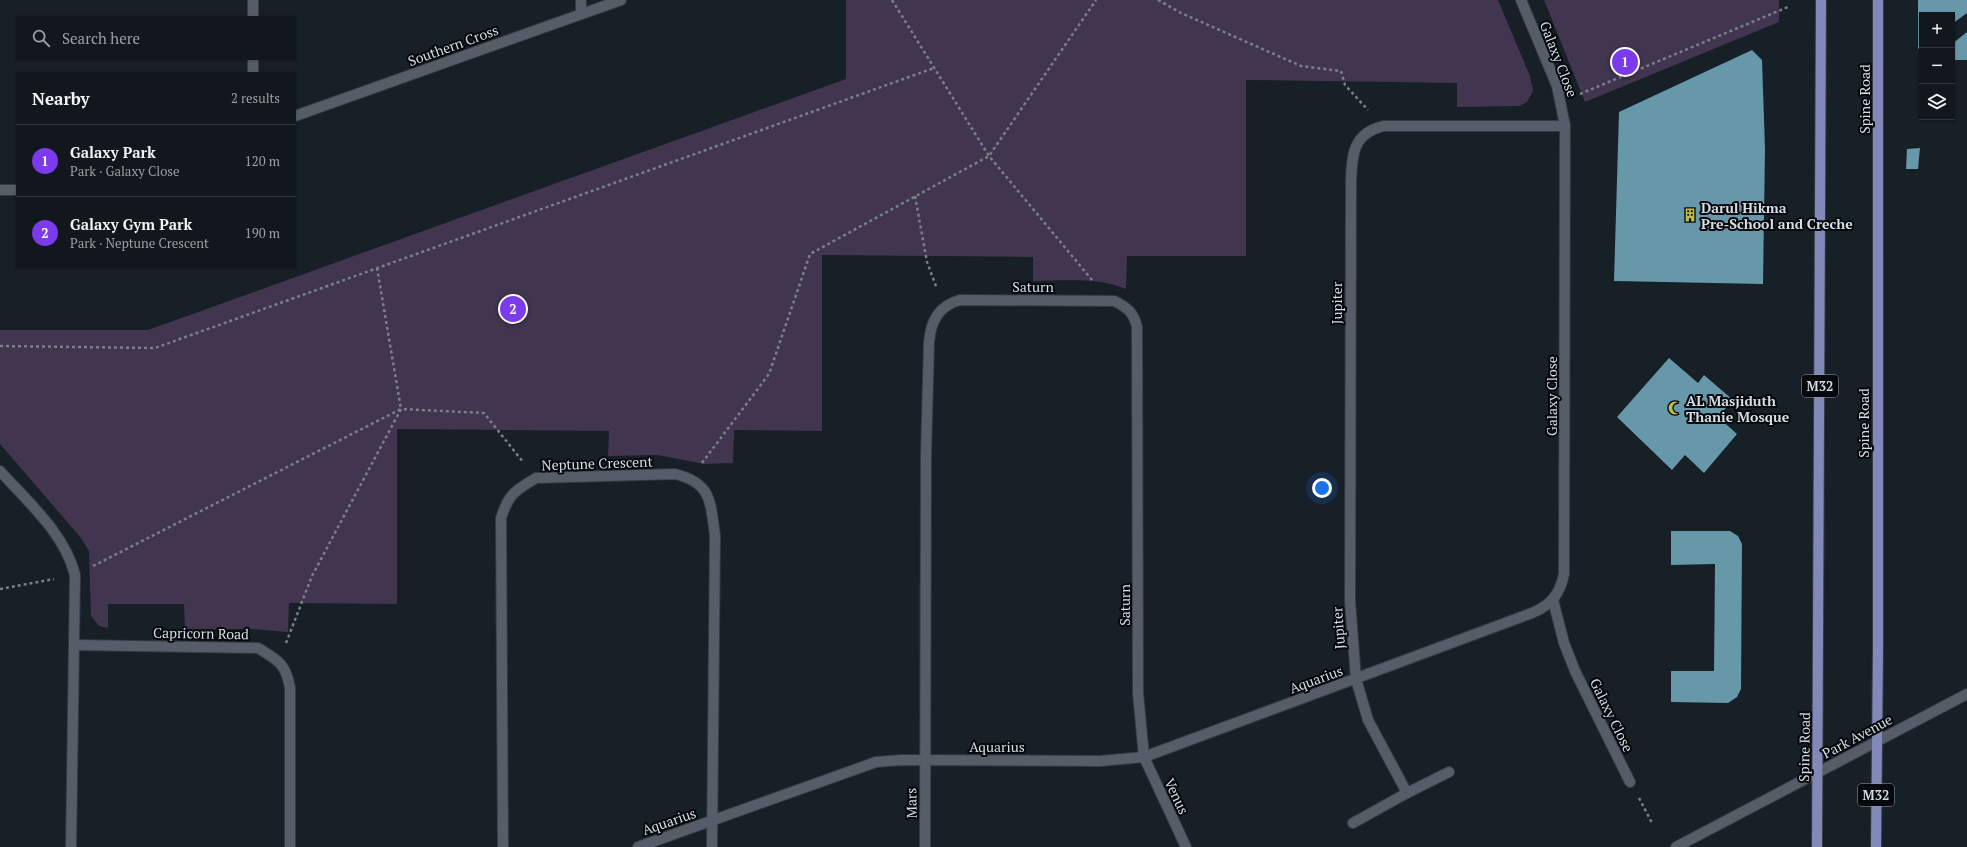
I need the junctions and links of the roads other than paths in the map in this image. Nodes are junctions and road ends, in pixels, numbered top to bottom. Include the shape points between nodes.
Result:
1 (254, 0) edge
2 (581, 0) edge
3 (621, 0) edge
4 (1521, 0) edge
5 (1821, 0) edge
6 (1878, 0) edge
7 (581, 14) junction
8 (253, 16) edge
9 (253, 60) edge
10 (253, 72) edge
11 (296, 116) edge
12 (1565, 126) junction
13 (0, 190) edge
14 (16, 190) edge
15 (0, 470) edge
16 (1553, 600) junction
17 (74, 645) junction
18 (1356, 679) junction
19 (1967, 694) edge
20 (1876, 742) junction
21 (1144, 757) junction
22 (924, 760) junction
23 (1449, 772) dead end
24 (1817, 773) junction
25 (1630, 782) road end
26 (1407, 793) junction
27 (712, 821) junction
28 (1353, 823) dead end
29 (71, 847) edge
30 (290, 847) edge
31 (503, 847) edge
32 (638, 847) edge
33 (712, 847) edge
34 (925, 847) edge
35 (1186, 847) edge
36 (1676, 847) edge
37 (1817, 847) edge
38 (1876, 847) edge

1 - 8 street
2 - 7 street
3 - 7 street, Southern Cross
4 - 12 street, Galaxy Close via 1557,86
5 - 24 main road, Spine Road / M32
6 - 20 main road, Spine Road / M32
7 - 11 street, Southern Cross
9 - 10 street
12 - 16 street, Galaxy Close via 1564,574 1559,592
12 - 18 street, Jupiter via 1384,126 1373,128 1357,141 1351,164 1350,601
13 - 14 street
15 - 17 street via 44,520 71,559 74,576
16 - 18 street, Aquarius via 1532,614
16 - 25 street, Galaxy Close via 1564,643 1578,678
17 - 29 street
17 - 30 street, Capricorn Road via 258,648 279,660 288,674 290,688
18 - 21 street, Aquarius
18 - 26 street, Aquarius via 1368,720
19 - 20 street, Park Avenue
20 - 24 street, Park Avenue
20 - 38 main road, Spine Road / M32
21 - 22 street, Aquarius via 1100,761
21 - 22 street, Saturn via 1138,693 1136,318 1126,307 1114,301 960,300 943,307 932,322 929,342
21 - 35 street, Venus via 1166,809
22 - 27 street, Aquarius via 876,762
22 - 34 street, Mars
23 - 26 street
24 - 36 street, Park Avenue
24 - 37 main road, Spine Road / M32
26 - 28 street
27 - 31 street, Neptune Crescent via 715,535 710,501 702,486 691,478 675,474 536,478 516,490 506,502 502,518
27 - 32 street, Aquarius
27 - 33 street

